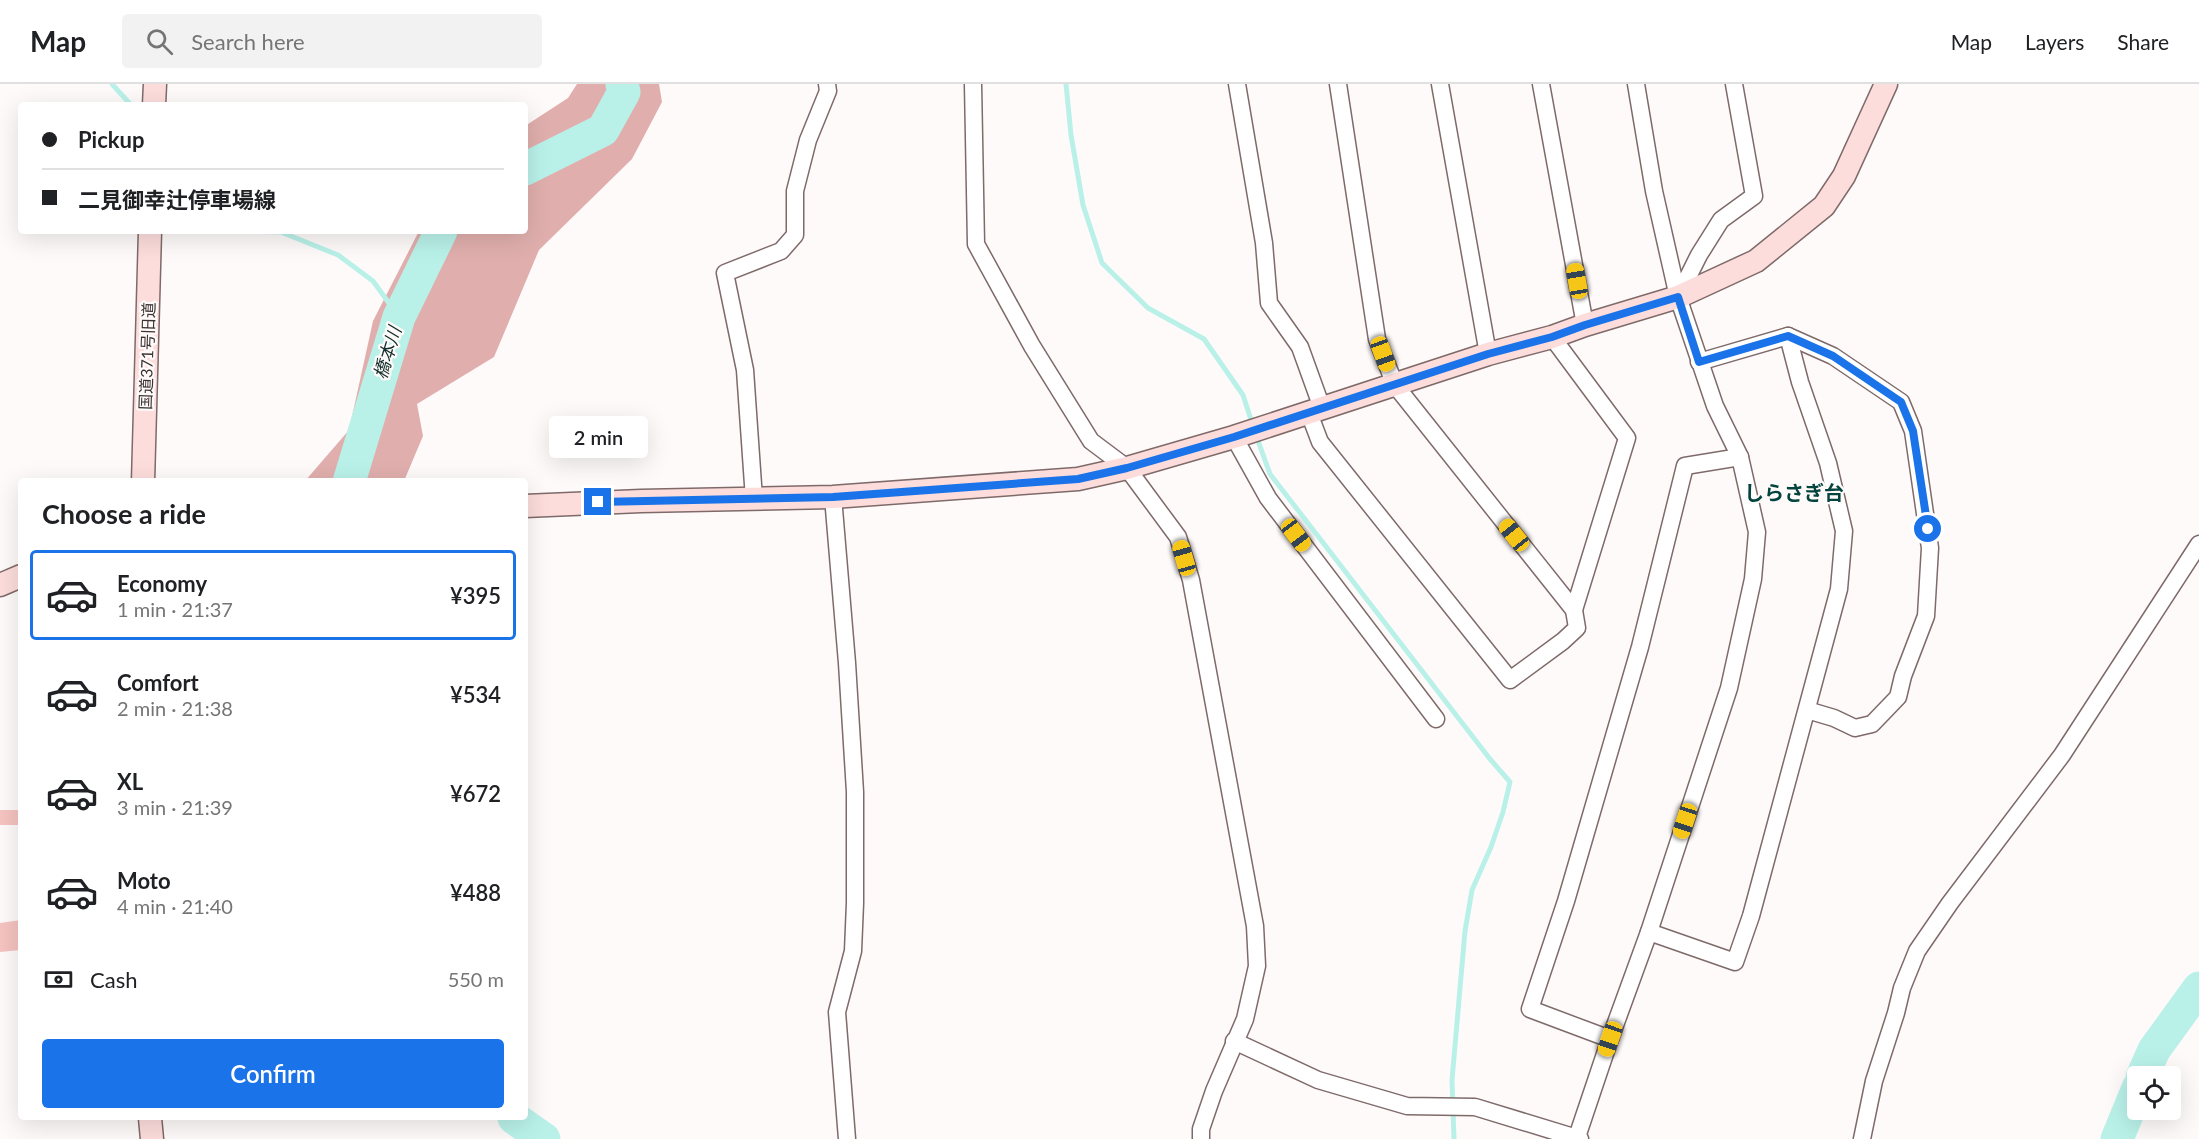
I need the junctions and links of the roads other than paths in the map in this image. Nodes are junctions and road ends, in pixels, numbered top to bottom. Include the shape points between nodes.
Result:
1 (154, 84) edge
2 (827, 84) edge
3 (973, 84) edge
4 (1237, 84) edge
5 (1338, 84) edge
6 (1440, 84) edge
7 (1541, 84) edge
8 (1636, 84) edge
9 (1734, 84) edge
10 (1886, 84) edge
11 (154, 102) edge
12 (150, 234) edge
13 (1678, 297) junction
14 (1585, 325) junction
15 (1788, 336) junction
16 (1552, 337) junction
17 (1488, 354) junction
18 (1699, 362) junction
19 (1395, 385) junction
20 (1316, 410) junction
21 (1236, 437) junction
22 (1740, 457) junction
23 (1127, 468) junction
24 (143, 478) edge
25 (833, 497) junction
26 (754, 499) junction
27 (528, 506) edge
28 (2199, 544) edge
29 (18, 577) edge
30 (0, 585) edge
31 (1574, 610) junction
32 (1808, 710) junction
33 (1436, 719) dead end
34 (1649, 932) junction
35 (1610, 1039) junction
36 (1234, 1041) junction
37 (150, 1120) edge
38 (1579, 1138) edge
39 (152, 1139) edge
40 (847, 1139) edge
41 (1201, 1139) edge
42 (1862, 1139) edge

1 - 11 main road
2 - 26 street via 828,92 808,140 795,190 795,235 781,251 725,273 745,370
3 - 23 street via 976,244 1032,346 1091,441
4 - 20 street via 1264,243 1269,303 1300,347
5 - 19 street via 1377,339
6 - 17 street
7 - 14 street
8 - 13 street
9 - 13 street via 1754,195 1721,220
10 - 13 main road via 1845,176 1824,206 1756,261
12 - 24 main road, 国道371号旧道
13 - 14 main road
13 - 18 street
14 - 16 main road
15 - 18 street
15 - 32 street via 1845,531 1839,589
15 - 32 street via 1833,356 1901,402 1913,431 1930,548 1926,616 1898,697 1872,724 1855,728
16 - 17 main road
16 - 31 street via 1627,438
17 - 19 main road
18 - 22 street
19 - 20 main road
19 - 31 street
20 - 21 main road
20 - 31 street via 1320,442 1510,680 1577,628
21 - 23 main road
21 - 33 street via 1268,498
22 - 34 street via 1757,532 1752,579 1729,688
22 - 35 street via 1685,466 1640,647 1566,901 1530,1009
23 - 25 main road via 1078,479
23 - 36 street via 1178,537 1191,580 1255,926 1257,966 1245,1019
25 - 26 main road
25 - 40 street via 855,792 853,951 837,1012
26 - 27 main road
28 - 42 street via 2062,754 1917,951 1874,1081
29 - 30 main road
32 - 34 street via 1735,962
34 - 35 street
35 - 38 street
36 - 38 street via 1318,1080 1407,1106 1475,1107
36 - 41 street via 1201,1129
37 - 39 main road

